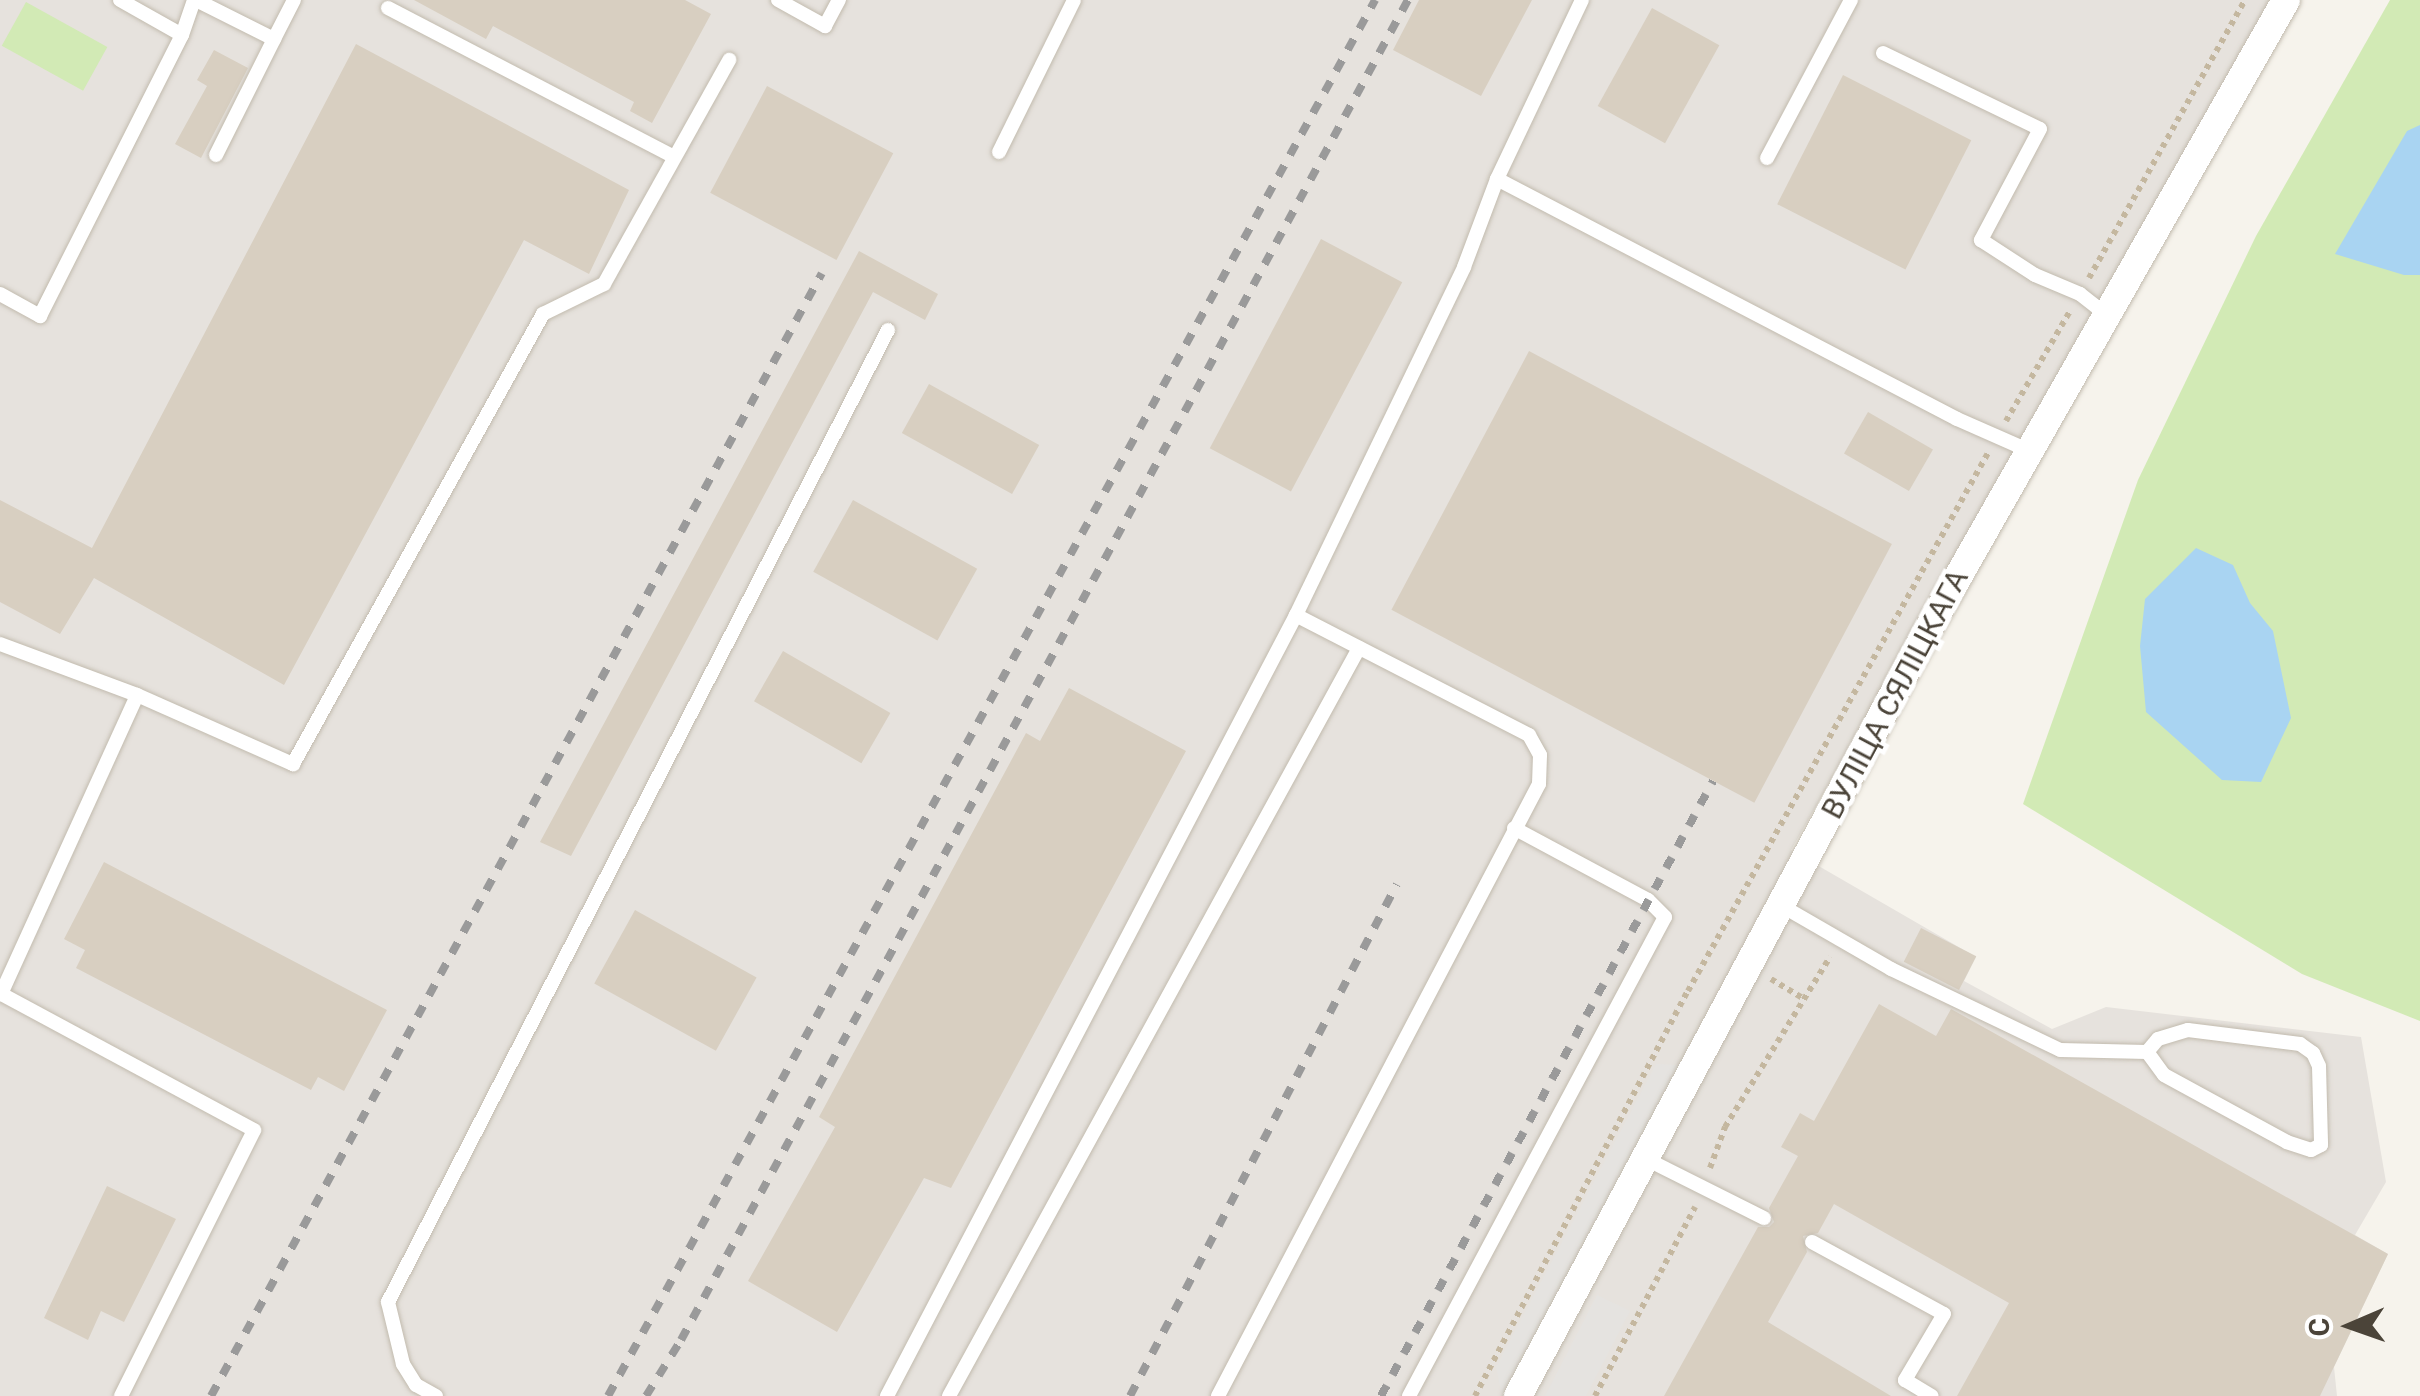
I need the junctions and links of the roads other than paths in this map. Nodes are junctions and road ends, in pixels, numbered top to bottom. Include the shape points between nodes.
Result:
1 (120, 0) edge
2 (195, 0) edge
3 (294, 0) edge
4 (778, 0) edge
5 (839, 0) edge
6 (1074, 0) edge
7 (1582, 0) edge
8 (1850, 0) edge
9 (2286, 0) edge
10 (388, 8) dead end
11 (182, 35) junction
12 (274, 39) junction
13 (1882, 52) dead end
14 (728, 60) dead end
15 (999, 152) dead end
16 (216, 154) dead end
17 (674, 157) junction
18 (1767, 158) dead end
19 (1497, 180) junction
20 (0, 294) edge
21 (2108, 315) junction
22 (888, 330) dead end
23 (2030, 450) junction
24 (1296, 616) junction
25 (0, 644) edge
26 (1359, 648) junction
27 (138, 695) junction
28 (1514, 828) junction
29 (1782, 906) junction
30 (2147, 1052) junction
31 (1646, 1158) junction
32 (1764, 1218) dead end
33 (1812, 1242) dead end
34 (412, 1391) edge
35 (121, 1396) edge
36 (436, 1396) edge
37 (887, 1396) edge
38 (949, 1396) edge
39 (1218, 1396) edge
40 (1408, 1396) edge
41 (1518, 1396) edge
42 (1932, 1396) edge

1 - 11 lane
2 - 11 lane
2 - 12 lane
3 - 12 lane
4 - 5 lane via 825,26
6 - 15 lane
7 - 19 lane
8 - 18 lane
9 - 21 street, ВУЛІЦА СЯЛІЦКАГА
10 - 17 lane
11 - 20 lane via 40,316
12 - 16 lane
13 - 21 lane via 2040,130 1981,240
14 - 17 lane
17 - 27 lane via 604,284 543,314 293,764
19 - 23 lane via 1957,419
19 - 24 lane via 1464,268
21 - 23 street, ВУЛІЦА СЯЛІЦКАГА
22 - 34 lane via 388,1302
23 - 29 street, ВУЛІЦА СЯЛІЦКАГА
24 - 26 lane
24 - 37 lane
25 - 27 lane
26 - 28 lane via 1529,735 1540,755 1538,784
26 - 38 lane
27 - 35 lane via 1,994 254,1130
28 - 39 lane
28 - 40 lane via 1648,900 1664,917
29 - 30 lane via 1891,969 2060,1050
29 - 31 street, ВУЛІЦА СЯЛІЦКАГА
30 - 30 lane via 2158,1038 2188,1030 2300,1044 2319,1066 2322,1145 2311,1150 2287,1142 2164,1075
31 - 32 lane
31 - 41 street, ВУЛІЦА СЯЛІЦКАГА
33 - 42 lane via 1944,1314 1905,1380
34 - 36 lane

